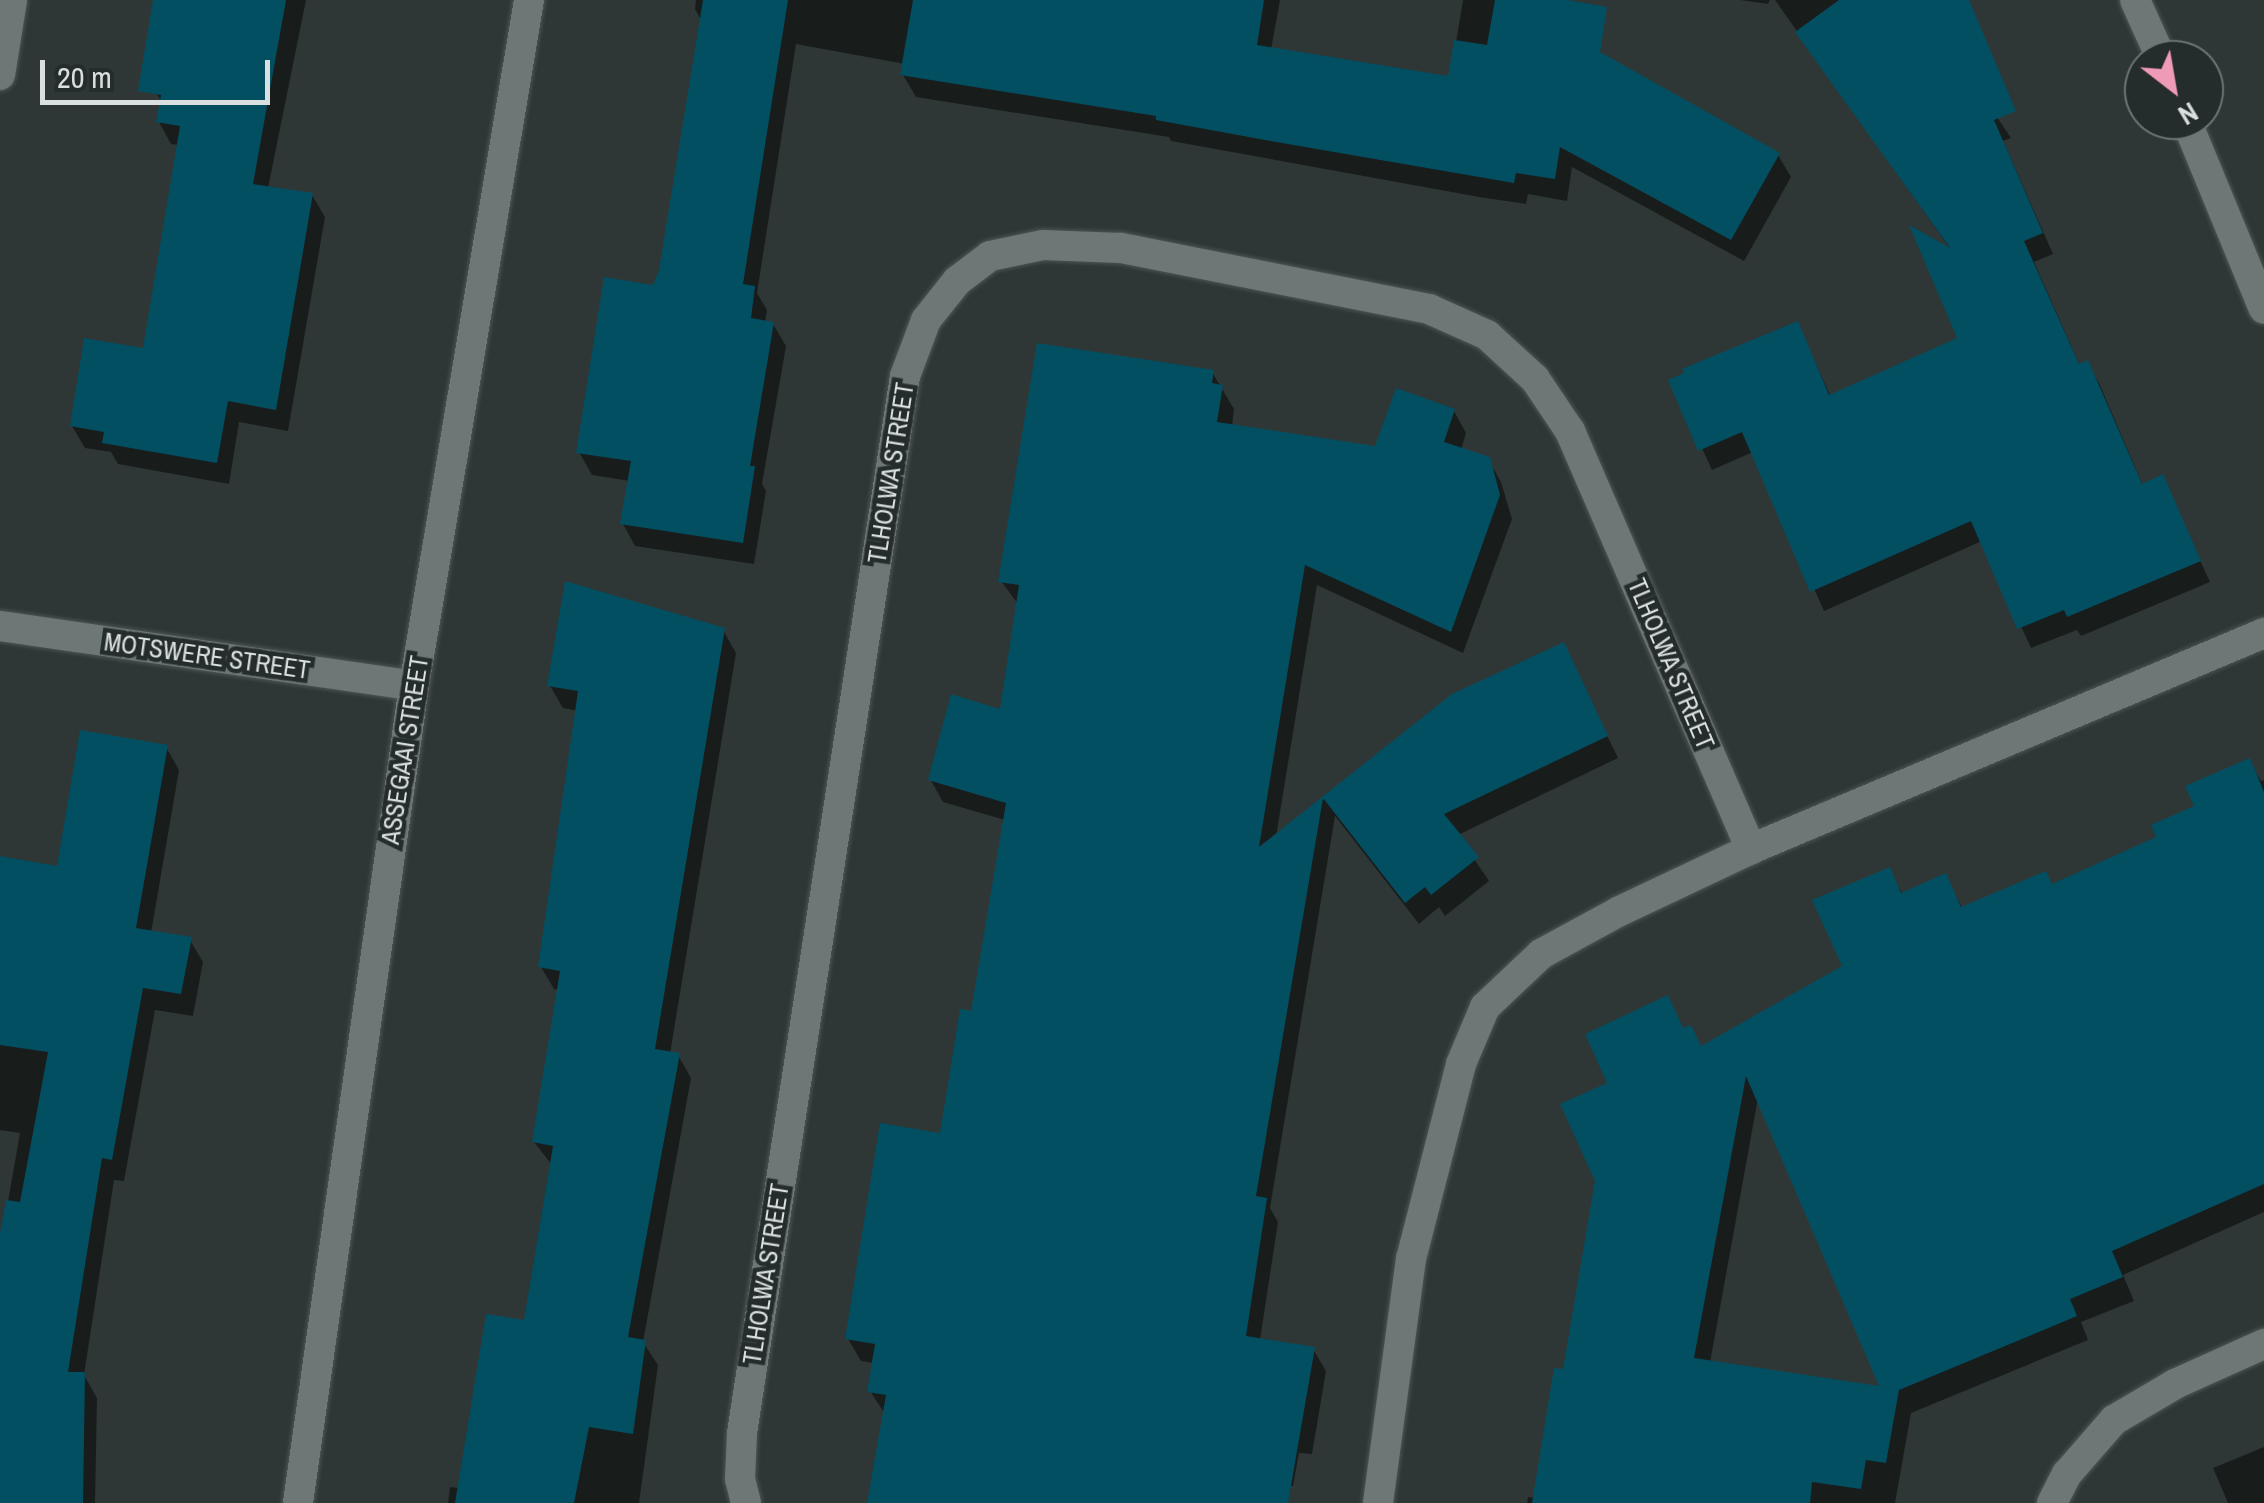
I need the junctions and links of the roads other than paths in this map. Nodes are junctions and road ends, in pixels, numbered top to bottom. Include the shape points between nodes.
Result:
1 (12, 0) edge
2 (529, 0) edge
3 (2135, 0) edge
4 (2153, 40) edge
5 (0, 75) edge
6 (2194, 140) edge
7 (2264, 309) edge
8 (0, 626) edge
9 (2264, 633) edge
10 (414, 686) junction
11 (1751, 849) junction
12 (2264, 1344) edge
13 (298, 1503) edge
14 (746, 1503) edge
15 (1378, 1503) edge
16 (2052, 1503) edge

1 - 5 street
2 - 10 street, ASSEGAAI STREET
3 - 4 street
6 - 7 street
8 - 10 street, MOTSWERE STREET
9 - 11 street
10 - 13 street, ASSEGAAI STREET
11 - 14 street, TLHOLWA STREET via 1570,431 1535,379 1486,335 1429,309 1121,248 1043,245 990,256 956,281 926,320 906,376 742,1433
11 - 15 street via 1541,954 1485,1007 1461,1064 1410,1259
12 - 16 street via 2114,1420 2067,1474

